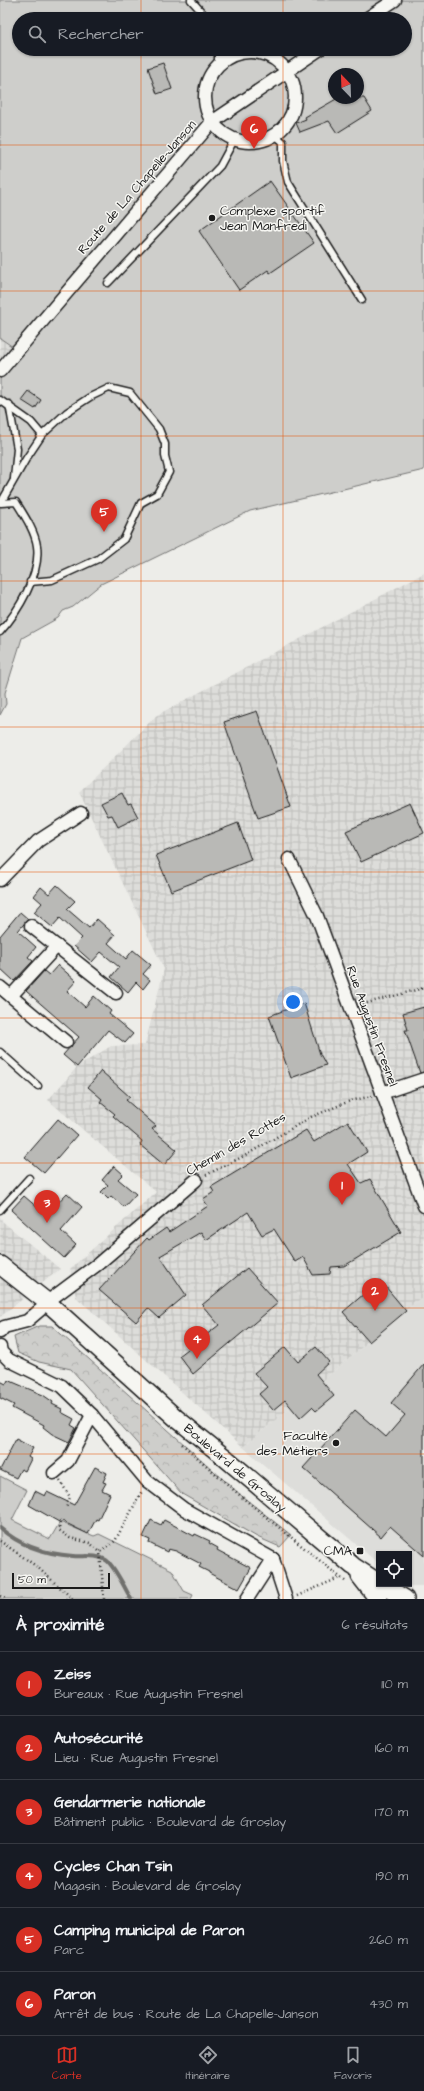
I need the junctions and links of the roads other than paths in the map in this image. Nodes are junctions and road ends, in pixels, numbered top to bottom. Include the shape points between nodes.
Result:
1 (191, 0) edge
2 (395, 0) edge
3 (202, 12) edge
4 (377, 12) edge
5 (218, 56) edge
6 (231, 56) edge
7 (267, 56) edge
8 (310, 56) edge
9 (218, 64) junction
10 (287, 72) junction
11 (212, 122) junction
12 (275, 135) junction
13 (234, 140) junction
14 (108, 283) dead end
15 (362, 300) dead end
16 (5, 355) edge
17 (0, 371) edge
18 (0, 400) edge
19 (9, 404) junction
20 (42, 435) junction
21 (14, 480) junction
22 (1, 502) edge
23 (30, 582) junction
24 (0, 631) edge
25 (81, 813) dead end
26 (289, 859) dead end
27 (0, 880) edge
28 (31, 926) dead end
29 (57, 946) junction
30 (0, 987) edge
31 (116, 993) dead end
32 (11, 996) junction
33 (66, 1042) dead end
34 (0, 1052) edge
35 (424, 1079) edge
36 (38, 1086) dead end
37 (382, 1093) junction
38 (30, 1178) dead end
39 (196, 1180) road end
40 (424, 1206) edge
41 (0, 1210) edge
42 (0, 1265) edge
43 (0, 1271) edge
44 (44, 1306) junction
45 (0, 1332) edge
46 (0, 1347) edge
47 (92, 1415) junction
48 (54, 1473) road end
49 (273, 1559) junction
50 (379, 1591) edge
51 (247, 1599) edge
52 (286, 1599) edge
53 (405, 1599) edge

1 - 3 lane
2 - 4 street
5 - 9 lane
6 - 9 street
7 - 10 street via 276,60
8 - 10 street, Route de La Chapelle-Janson
9 - 11 street via 209,77 205,92 206,108
10 - 11 street, Route de La Chapelle-Janson
10 - 12 street via 294,85 295,99 292,113
11 - 13 street via 221,133
11 - 16 street, Route de La Chapelle-Janson
12 - 13 street via 262,141 248,143
12 - 15 lane via 283,142 283,161 288,182
13 - 14 lane via 220,166
16 - 17 street, Route de La Chapelle-Janson
18 - 19 lane
19 - 20 lane
19 - 21 lane via 17,449
20 - 21 lane
20 - 23 lane via 90,396 109,388 130,393 159,429 165,444 169,472 157,494 141,503 124,539 98,559 52,580
21 - 22 lane
22 - 23 lane via 16,502 37,546 35,569
23 - 24 lane via 24,599
25 - 27 street via 38,841
26 - 37 street, Rue Augustin Fresnel via 317,916
28 - 29 street
29 - 31 street
29 - 32 street
30 - 32 street
32 - 33 street
34 - 36 lane
35 - 37 street
37 - 40 street, Rue Augustin Fresnel
38 - 41 lane
39 - 44 street, Chemin des Rottes via 98,1264
42 - 44 main road, Boulevard de Groslay
43 - 44 main road, Boulevard de Groslay via 23,1295
44 - 45 street, Chemin des Rottes via 26,1321 4,1327
44 - 50 main road, Boulevard de Groslay via 223,1456 347,1572
46 - 47 street via 1,1352 9,1360 62,1386
47 - 48 street via 68,1460
47 - 49 street via 147,1481 184,1509
49 - 51 street
49 - 52 street
50 - 53 main road, Boulevard de Groslay

